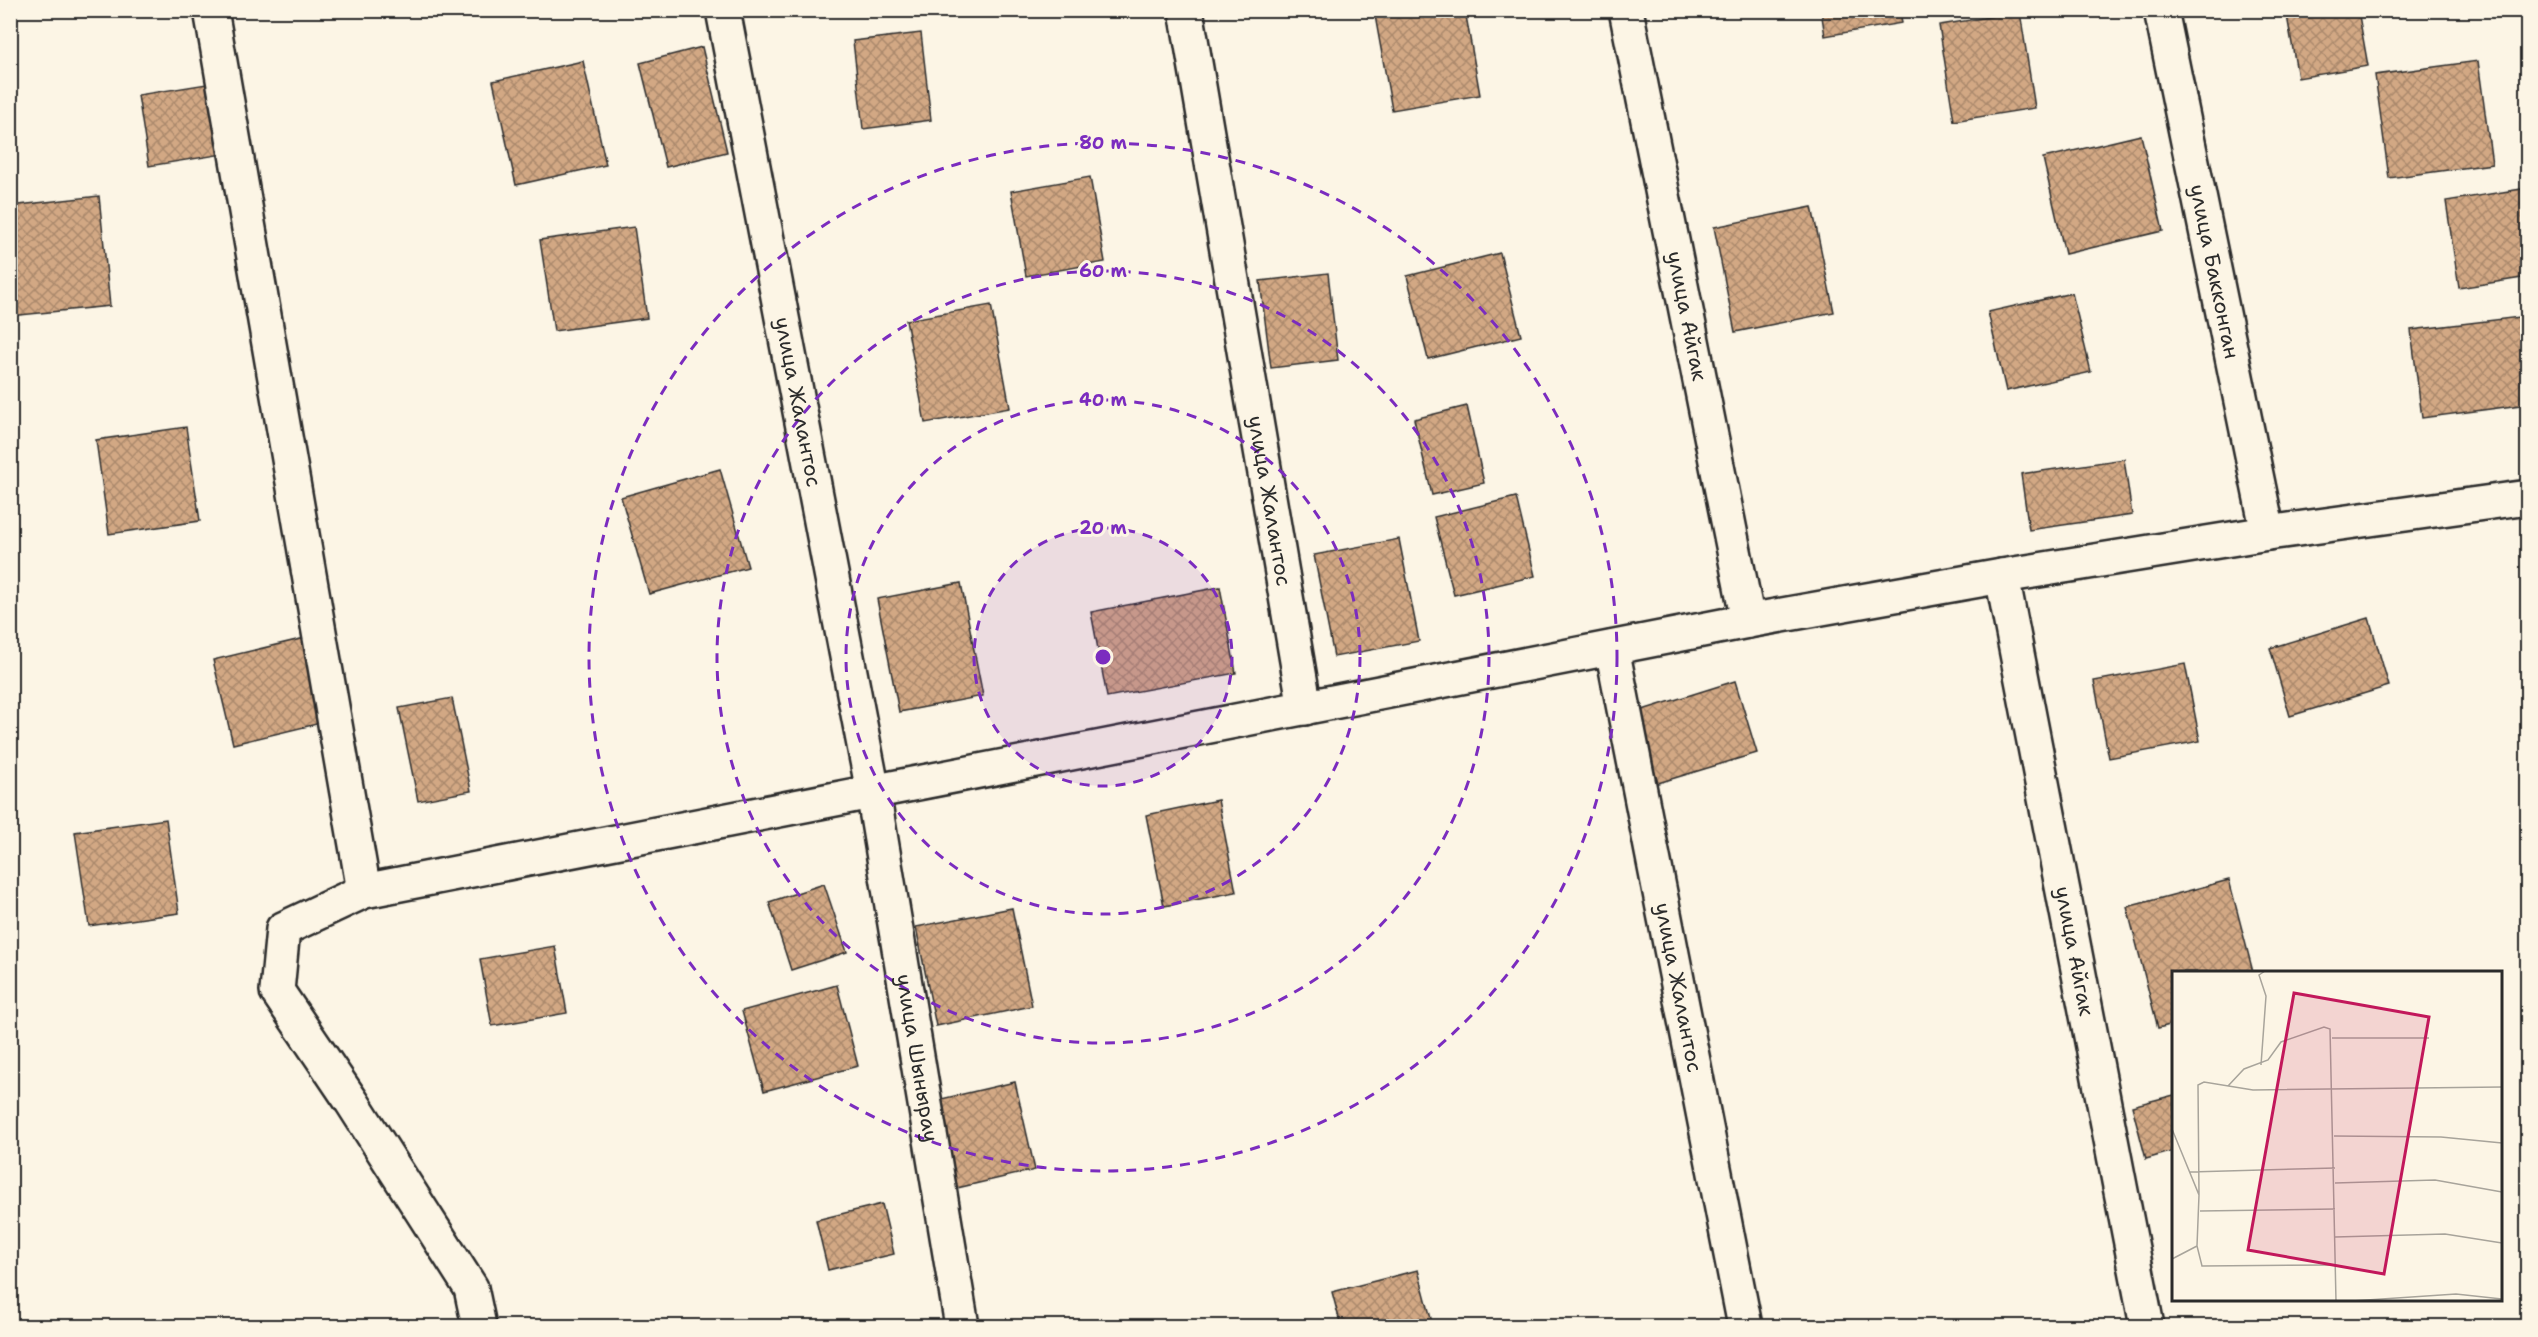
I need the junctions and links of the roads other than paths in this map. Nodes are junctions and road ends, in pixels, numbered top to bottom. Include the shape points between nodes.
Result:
1 (211, 10) edge
2 (723, 10) edge
3 (1186, 10) edge
4 (1626, 10) edge
5 (2161, 10) edge
6 (2528, 497) edge
7 (2268, 533) junction
8 (2002, 576) junction
9 (1748, 621) junction
10 (1612, 648) junction
11 (1305, 708) junction
12 (873, 792) junction
13 (364, 891) junction
14 (479, 1326) edge
15 (962, 1326) edge
16 (1746, 1326) edge
17 (2147, 1326) edge

1 - 13 street
2 - 12 street, улица Жалантос
3 - 11 street, улица Жалантос
4 - 9 street, улица Айгак
5 - 7 street, улица Бакконган
6 - 7 street
7 - 8 street
8 - 9 street
8 - 17 street, улица Айгак
9 - 10 street
10 - 11 street
10 - 16 street, улица Жалантос
11 - 12 street
12 - 13 street
12 - 15 street, улица Шынырау
13 - 14 street via 283,929 277,991 471,1288

